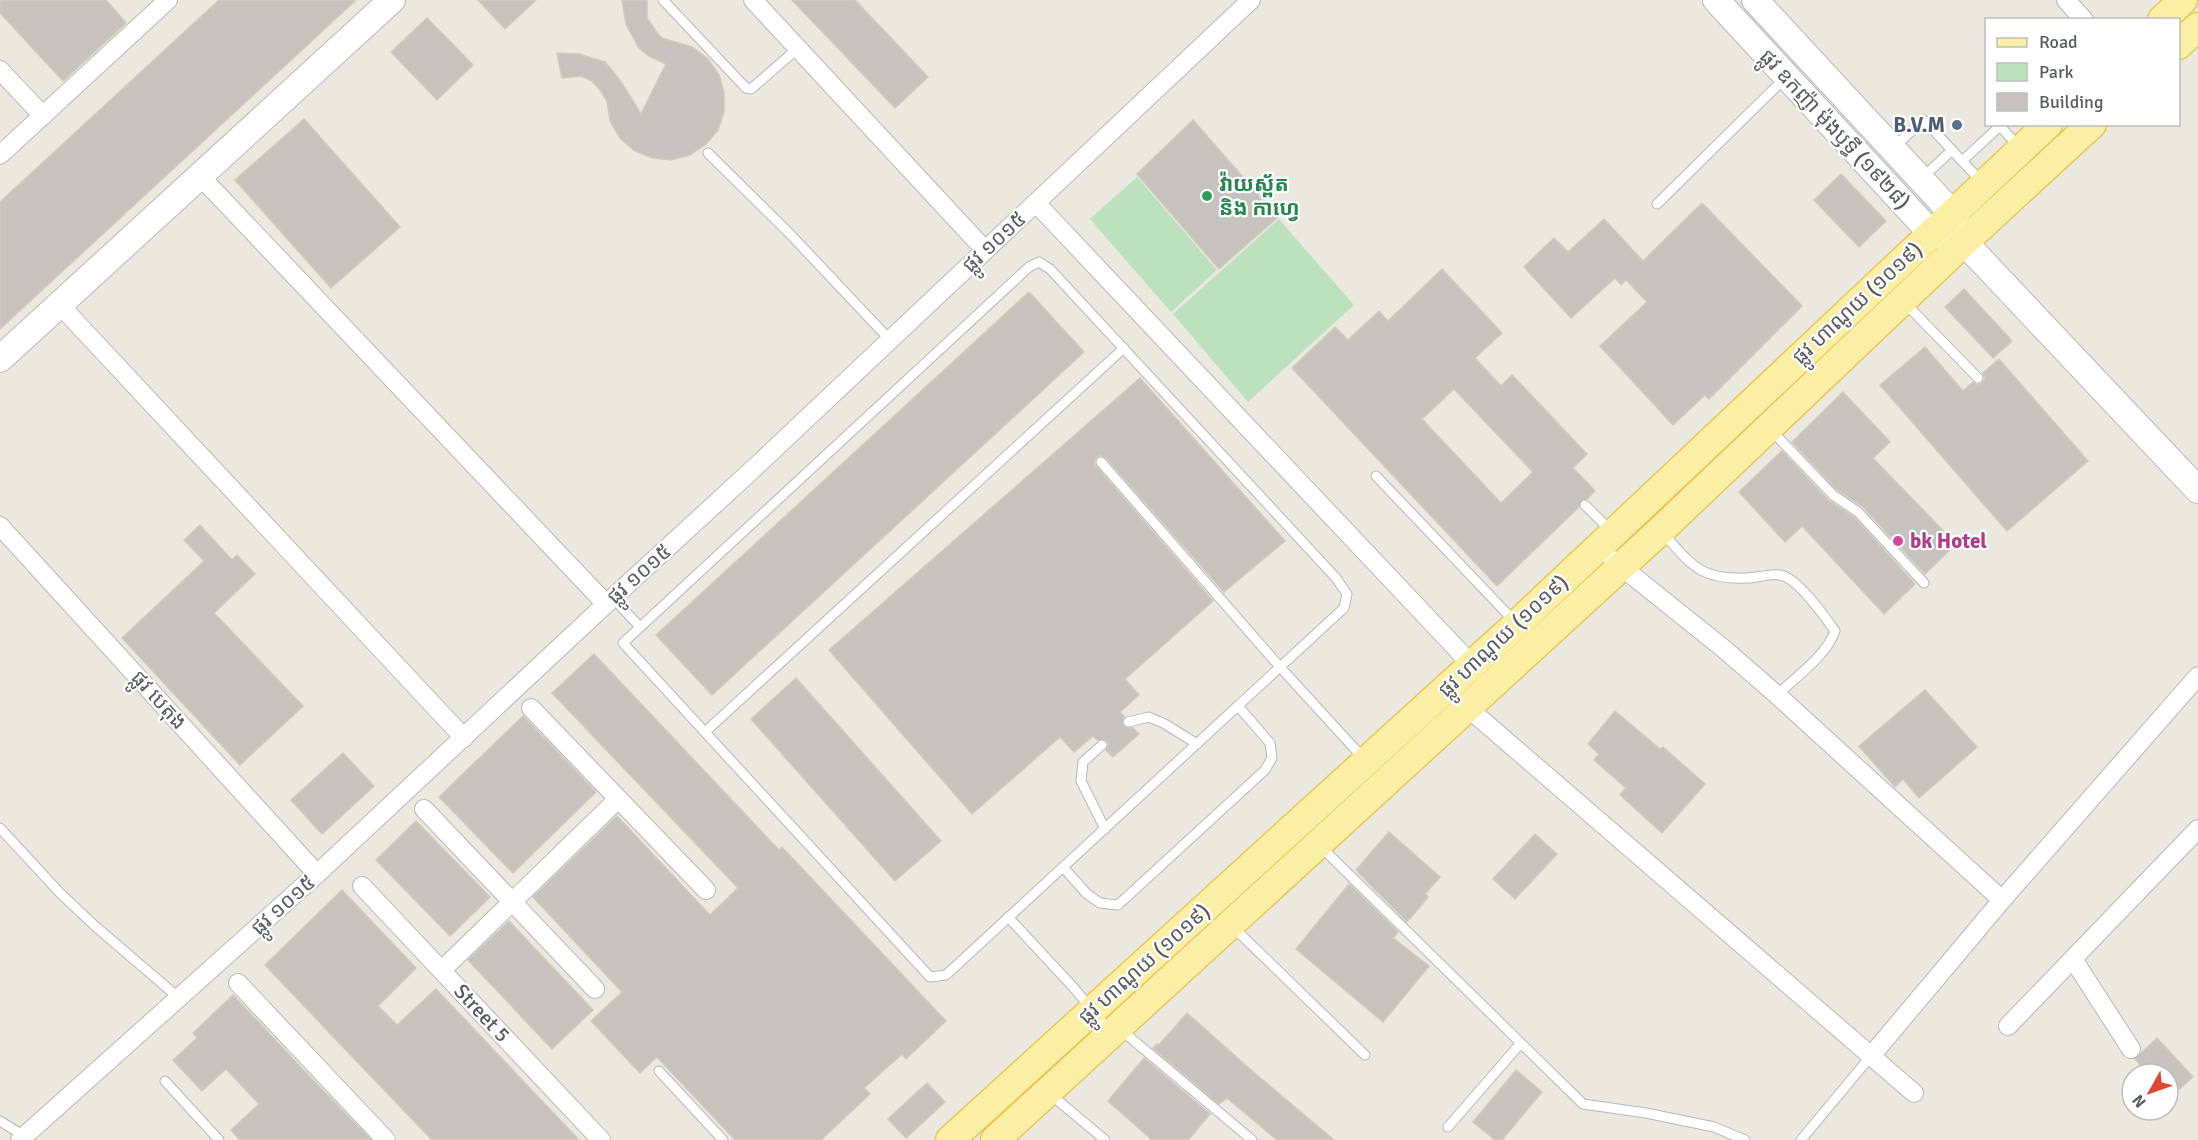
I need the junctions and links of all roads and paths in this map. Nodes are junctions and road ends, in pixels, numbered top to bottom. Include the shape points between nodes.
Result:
1 (392, 0) edge
2 (663, 0) edge
3 (753, 0) edge
4 (1251, 0) edge
5 (1716, 0) edge
6 (1755, 0) edge
7 (2066, 0) edge
8 (2183, 0) edge
9 (156, 4) edge
10 (2082, 18) edge
11 (2164, 18) edge
12 (2198, 27) edge
13 (2180, 43) edge
14 (798, 48) junction
15 (0, 70) edge
16 (1787, 77) junction
17 (43, 116) junction
18 (2046, 126) edge
19 (2090, 126) edge
20 (1893, 148) junction
21 (2022, 149) junction
22 (1952, 150) junction
23 (708, 153) dead end
24 (0, 155) edge
25 (1962, 161) junction
26 (200, 176) junction
27 (1921, 179) junction
28 (1984, 184) junction
29 (1036, 203) junction
30 (1657, 204) dead end
31 (1952, 213) junction
32 (1932, 233) junction
33 (1964, 242) junction
34 (985, 250) junction
35 (1902, 300) junction
36 (59, 304) junction
37 (890, 340) junction
38 (1124, 348) junction
39 (0, 359) edge
40 (1978, 378) dead end
41 (1768, 427) junction
42 (1101, 462) dead end
43 (1376, 476) dead end
44 (2198, 490) edge
45 (1585, 505) dead end
46 (0, 526) edge
47 (1661, 530) junction
48 (1606, 539) junction
49 (1619, 567) junction
50 (1924, 583) dead end
51 (609, 601) junction
52 (1517, 624) junction
53 (640, 627) junction
54 (1472, 665) junction
55 (1280, 667) junction
56 (2198, 676) edge
57 (1777, 695) junction
58 (1238, 706) junction
59 (531, 708) dead end
60 (1468, 708) junction
61 (1128, 722) dead end
62 (705, 732) junction
63 (464, 738) junction
64 (1197, 744) junction
65 (1102, 745) dead end
66 (1376, 773) junction
67 (618, 799) junction
68 (424, 809) dead end
69 (0, 828) edge
70 (1105, 829) junction
71 (2197, 832) edge
72 (1318, 844) junction
73 (1064, 867) junction
74 (317, 874) junction
75 (362, 886) dead end
76 (706, 890) dead end
77 (2002, 900) junction
78 (513, 902) junction
79 (1008, 917) junction
80 (1231, 924) junction
81 (2073, 959) junction
82 (442, 970) junction
83 (238, 983) dead end
84 (595, 989) dead end
85 (179, 998) junction
86 (1092, 1011) junction
87 (2008, 1026) dead end
88 (1114, 1030) junction
89 (1520, 1044) junction
90 (2131, 1048) dead end
91 (1365, 1055) dead end
92 (1871, 1056) junction
93 (659, 1071) dead end
94 (165, 1081) dead end
95 (1047, 1091) junction
96 (1914, 1093) dead end
97 (0, 1121) edge
98 (1448, 1127) dead end
99 (22, 1138) edge
100 (219, 1140) edge
101 (386, 1140) edge
102 (602, 1140) edge
103 (723, 1140) edge
104 (951, 1140) edge
105 (995, 1140) edge
106 (1105, 1140) edge
107 (1251, 1140) edge
108 (1745, 1140) edge
109 (1800, 1140) edge

1 - 26 main road
2 - 14 lane via 746,88 751,89
3 - 14 street
4 - 29 street, ផ្លូវ ១០១៥
5 - 16 main road, ផ្លូវ ឧកញ៉ា ម៉ុងឫទ្ធី (១៩២៨)
6 - 20 main road, ផ្លូវ ឧកញ៉ា ម៉ុងឫទ្ធី (១៩២៨)
7 - 10 street
8 - 11 main road
9 - 17 street
12 - 13 main road
14 - 34 street
15 - 17 street
16 - 30 lane
16 - 32 main road, ផ្លូវ ឧកញ៉ា ម៉ុងឫទ្ធី (១៩២៨)
17 - 24 street
18 - 21 main road, ផ្លូវ ហាណូយ (១០១៩)
19 - 33 main road, ផ្លូវ ហាណូយ (១០១៩)
20 - 22 lane via 1924,120
20 - 27 main road, ផ្លូវ ឧកញ៉ា ម៉ុងឫទ្ធី (១៩២៨)
21 - 25 lane via 2000,126
21 - 28 main road, ផ្លូវ ហាណូយ (១០១៩)
22 - 25 lane
22 - 27 lane
23 - 37 lane
25 - 28 lane
26 - 36 main road
26 - 51 street
27 - 31 main road, ផ្លូវ ឧកញ៉ា ម៉ុងឫទ្ធី (១៩២៨)
28 - 31 main road, ផ្លូវ ហាណូយ (១០១៩)
29 - 34 street, ផ្លូវ ១០១៥
29 - 54 street
31 - 32 main road, ផ្លូវ ហាណូយ (១០១៩)
31 - 33 main road, ផ្លូវ ឧកញ៉ា ម៉ុងឫទ្ធី (១៩២៨)
32 - 33 main road
32 - 48 main road, ផ្លូវ ហាណូយ (១០១៩)
33 - 35 main road, ផ្លូវ ហាណូយ (១០១៩)
33 - 44 main road, ផ្លូវ ឧកញ៉ា ម៉ុងឫទ្ធី (១៩២៨)
34 - 37 street, ផ្លូវ ១០១៥
35 - 40 lane
35 - 41 main road, ផ្លូវ ហាណូយ (១០១៩)
36 - 39 main road
36 - 63 street
37 - 51 street, ផ្លូវ ១០១៥
38 - 53 lane via 1050,269 1039,262 1029,267
38 - 55 lane via 1347,594 1344,608
38 - 62 lane
41 - 47 main road, ផ្លូវ ហាណូយ (១០១៩)
41 - 50 lane via 1833,495 1858,512
42 - 55 lane
43 - 52 lane
45 - 48 lane
46 - 74 street, ផ្លូវ បេតុង
47 - 49 main road, ផ្លូវ ហាណូយ (១០១៩)
47 - 57 lane via 1696,569 1709,575 1728,579 1781,574 1788,578 1835,631 1825,649
48 - 49 street
48 - 52 main road, ផ្លូវ ហាណូយ (១០១៩)
49 - 57 street
49 - 60 main road, ផ្លូវ ហាណូយ (១០១៩)
51 - 53 lane
51 - 63 street, ផ្លូវ ១០១៥
52 - 54 main road, ផ្លូវ ហាណូយ (១០១៩)
53 - 62 lane via 623,644
54 - 66 main road, ផ្លូវ ហាណូយ (១០១៩)
55 - 58 lane
55 - 66 lane
56 - 77 street
57 - 77 street
58 - 64 lane
58 - 73 lane via 1270,743 1272,758 1265,770 1118,905 1100,903
59 - 67 street
60 - 66 main road, ផ្លូវ ហាណូយ (១០១៩)
60 - 92 street
61 - 64 lane via 1149,717
62 - 79 lane via 930,977 946,975
63 - 74 street, ផ្លូវ ១០១៥
64 - 70 lane
65 - 70 lane via 1083,762 1081,781
66 - 72 main road, ផ្លូវ ហាណូយ (១០១៩)
66 - 86 main road, ផ្លូវ ហាណូយ (១០១៩)
67 - 76 street
67 - 78 street
68 - 78 street
69 - 85 lane via 88,919
70 - 73 lane
71 - 81 street
72 - 80 main road, ផ្លូវ ហាណូយ (១០១៩)
72 - 89 lane
73 - 79 lane
74 - 85 street, ផ្លូវ ១០១៥
75 - 82 street, Street 5
77 - 92 street
78 - 82 street
78 - 84 street
79 - 86 lane
80 - 88 main road, ផ្លូវ ហាណូយ (១០១៩)
80 - 91 lane
81 - 87 street
81 - 90 street
82 - 102 street, Street 5
83 - 101 street
85 - 99 street, ផ្លូវ ១០១៥
86 - 88 lane
86 - 104 main road, ផ្លូវ ហាណូយ (១០១៩)
88 - 95 main road, ផ្លូវ ហាណូយ (១០១៩)
88 - 107 lane
89 - 98 lane
89 - 108 lane via 1583,1104 1714,1127
92 - 96 street
92 - 109 lane
93 - 103 lane
94 - 100 lane
95 - 105 main road, ផ្លូវ ហាណូយ (១០១៩)
95 - 106 lane
97 - 99 lane

